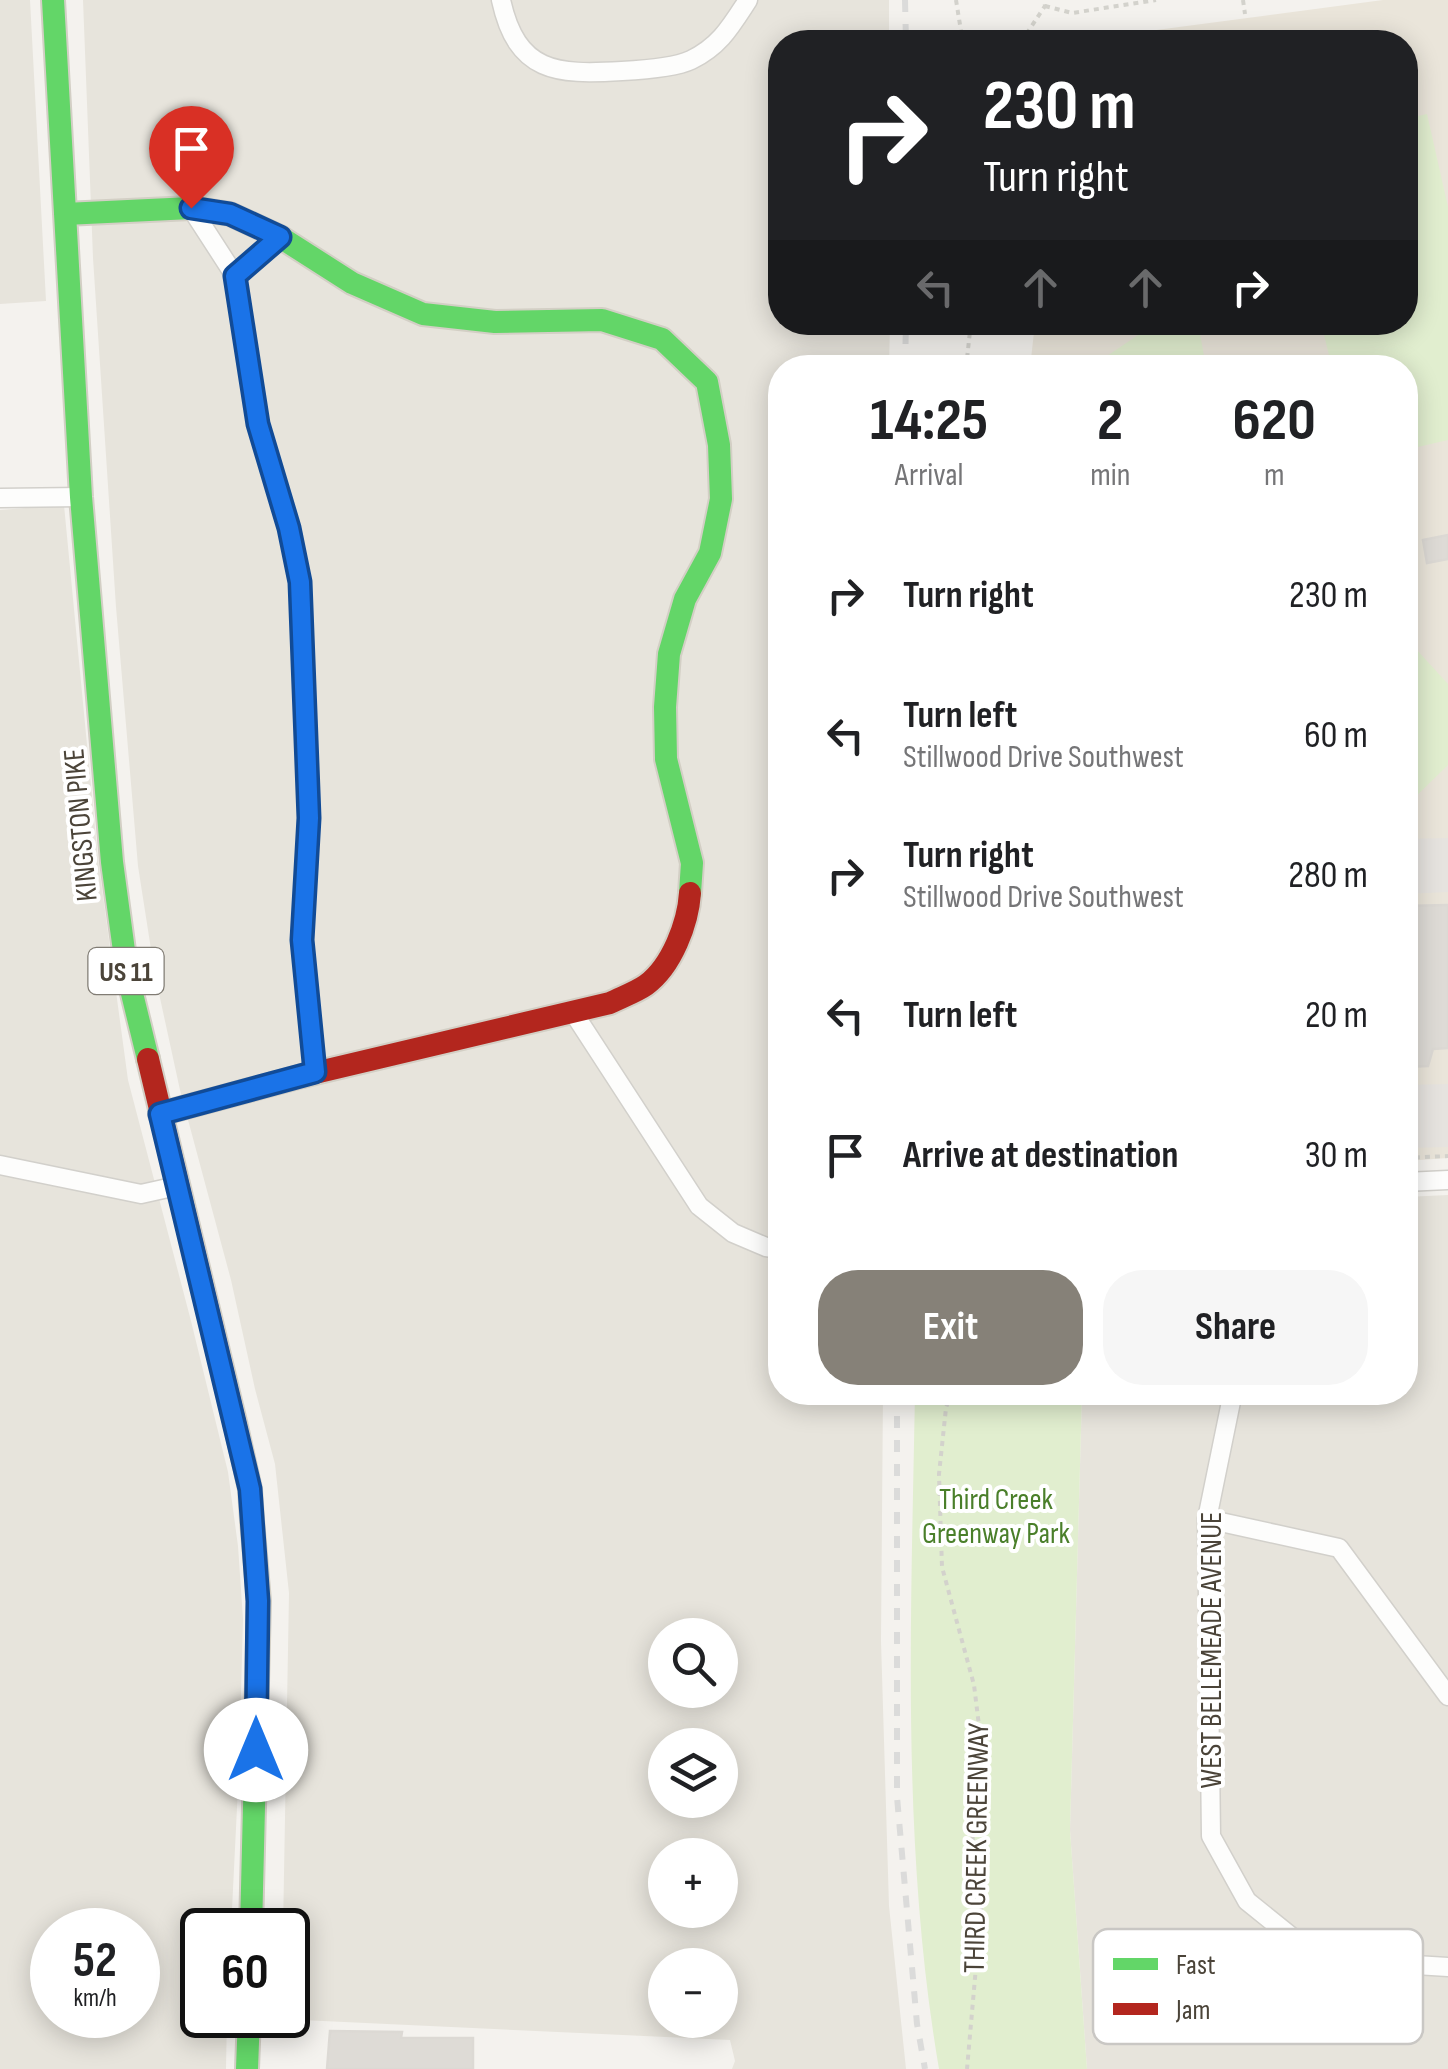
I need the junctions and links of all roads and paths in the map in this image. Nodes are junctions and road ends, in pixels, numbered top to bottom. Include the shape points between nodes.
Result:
1 (54, 0) edge
2 (501, 0) edge
3 (748, 0) edge
4 (956, 0) edge
5 (1156, 0) edge
6 (1243, 0) edge
7 (1044, 3) edge
8 (1245, 14) dead end
9 (961, 30) edge
10 (1028, 30) edge
11 (191, 208) junction
12 (65, 214) junction
13 (280, 237) junction
14 (235, 276) junction
15 (82, 497) junction
16 (0, 498) edge
17 (573, 1012) junction
18 (315, 1072) junction
19 (160, 1114) junction
20 (1448, 1156) edge
21 (1418, 1157) edge
22 (0, 1165) edge
23 (1448, 1180) edge
24 (1418, 1181) edge
25 (177, 1186) junction
26 (768, 1247) edge
27 (947, 1405) edge
28 (1230, 1405) edge
29 (1207, 1519) junction
30 (1448, 1696) edge
31 (251, 1908) edge
32 (1281, 1929) edge
33 (1423, 1966) edge
34 (1448, 1967) edge
35 (248, 2038) edge
36 (247, 2069) edge
37 (967, 2069) edge

1 - 12 main road, KINGSTON PIKE / US 11
2 - 3 street via 514,42 530,58 585,74 689,61 723,38
4 - 9 path
5 - 7 path via 1072,13
6 - 8 path
7 - 10 path
11 - 12 main road
11 - 13 main road via 230,214
11 - 14 street
12 - 15 main road, KINGSTON PIKE / US 11
13 - 14 street
13 - 17 main road via 352,283 422,314 495,322 602,320 662,339 707,382 721,500 710,553 685,599 669,654 665,707 666,759 692,863 689,914 674,951 648,984
14 - 18 street via 258,424 300,582 309,818 302,940
15 - 16 street
15 - 19 main road, KINGSTON PIKE / US 11 via 126,973
17 - 18 main road
17 - 26 street via 699,1206 733,1233
18 - 19 main road
19 - 25 main road, KINGSTON PIKE / US 11
20 - 21 path
22 - 25 street via 142,1194
23 - 24 street
25 - 31 main road, KINGSTON PIKE / US 11 via 250,1489 258,1601
27 - 37 path, THIRD CREEK GREENWAY via 939,1474 942,1567 974,1684 981,1742 972,1834 982,1910
28 - 29 street, WEST BELLEMEADE AVENUE
29 - 30 street via 1338,1548
29 - 32 street, WEST BELLEMEADE AVENUE via 1211,1836 1248,1901
33 - 34 street, WEST BELLEMEADE AVENUE
35 - 36 main road

